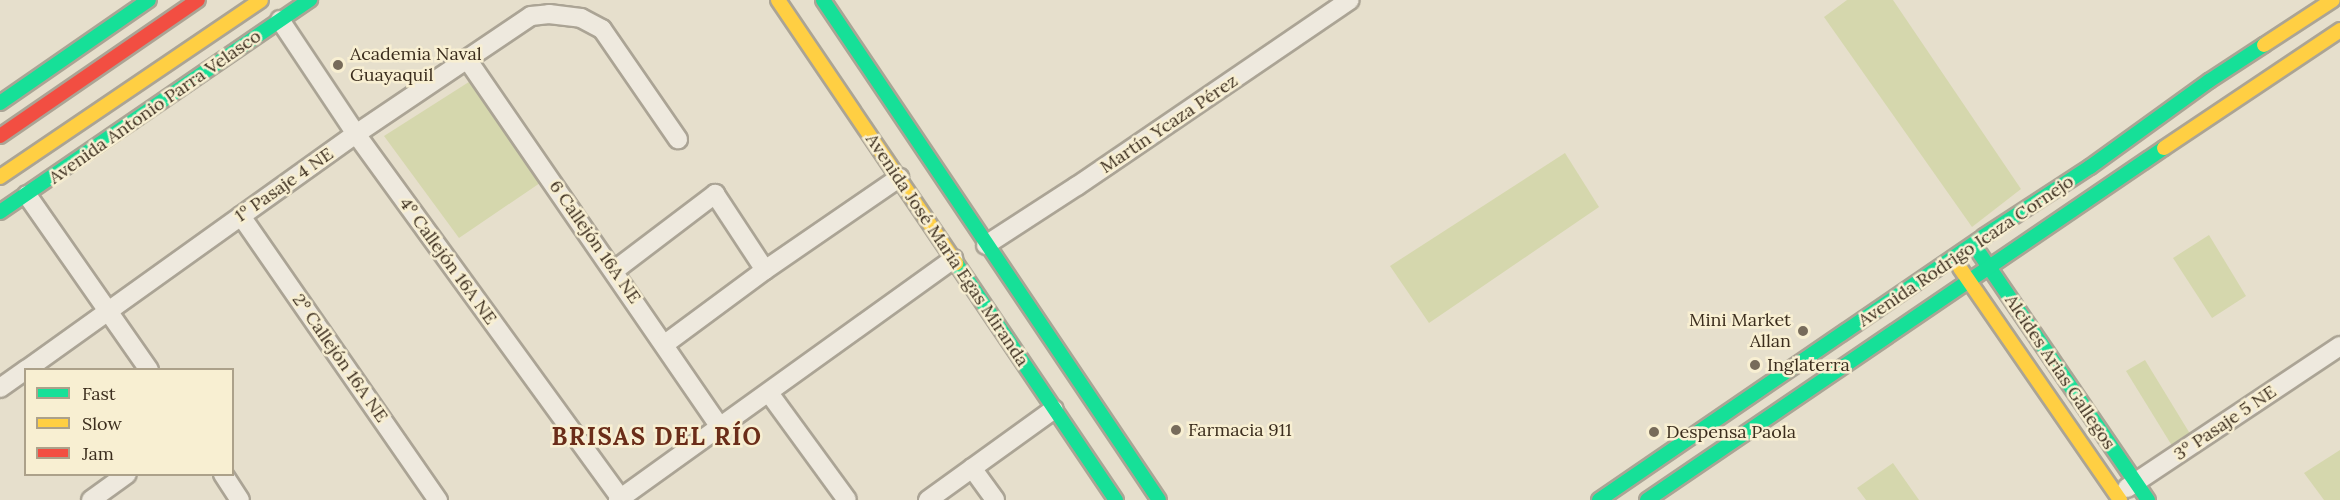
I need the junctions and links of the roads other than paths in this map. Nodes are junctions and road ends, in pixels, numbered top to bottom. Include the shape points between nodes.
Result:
1 (149, 0) edge
2 (198, 0) edge
3 (261, 0) edge
4 (310, 0) edge
5 (778, 0) edge
6 (823, 0) edge
7 (1350, 0) edge
8 (2333, 0) edge
9 (280, 20) junction
10 (2340, 30) edge
11 (467, 59) junction
12 (4, 100) edge
13 (20, 123) junction
14 (356, 134) junction
15 (0, 136) edge
16 (678, 139) dead end
17 (0, 177) edge
18 (899, 178) junction
19 (27, 195) junction
20 (0, 212) edge
21 (241, 216) junction
22 (986, 244) junction
23 (1973, 244) junction
24 (953, 259) junction
25 (1953, 259) junction
26 (1989, 268) junction
27 (615, 270) junction
28 (765, 270) junction
29 (1968, 281) junction
30 (108, 311) junction
31 (665, 344) junction
32 (2340, 346) edge
33 (29, 368) edge
34 (148, 368) edge
35 (24, 371) edge
36 (0, 388) edge
37 (769, 393) junction
38 (1054, 409) junction
39 (720, 427) junction
40 (972, 468) junction
41 (124, 476) edge
42 (224, 476) edge
43 (2135, 482) junction
44 (1621, 484) junction
45 (2115, 498) edge
46 (619, 499) edge
47 (91, 500) edge
48 (240, 500) edge
49 (438, 500) edge
50 (847, 500) edge
51 (928, 500) edge
52 (995, 500) edge
53 (1116, 500) edge
54 (1159, 500) edge
55 (1583, 500) edge
56 (1599, 500) edge
57 (1647, 500) edge
58 (2148, 500) edge

1 - 12 street
2 - 13 street
3 - 17 street, Avenida Antonio Parra Velasco
4 - 9 street, Avenida Antonio Parra Velasco
5 - 18 street, Avenida José María Egas Miranda
6 - 22 street, Avenida José María Egas Miranda
7 - 22 street, Martín Ycaza Pérez
8 - 23 street, Avenida Rodrigo Icaza Cornejo
9 - 14 street, 4° Callejón 16A NE
9 - 19 street, Avenida Antonio Parra Velasco
10 - 26 street, Avenida Rodrigo Icaza Cornejo
11 - 14 street, 1º Pasaje 4 NE
11 - 16 street, 1º Pasaje 4 NE via 522,21 540,14 581,18 602,28
11 - 27 street, 6 Callejón 16A NE
12 - 13 street
13 - 15 street
14 - 21 street, 1º Pasaje 4 NE
14 - 46 street, 4° Callejón 16A NE
18 - 24 street, Avenida José María Egas Miranda
18 - 28 street
19 - 20 street, Avenida Antonio Parra Velasco
19 - 30 street
21 - 30 street, 1º Pasaje 4 NE
21 - 49 street, 2° Callejón 16A NE
22 - 54 street, Avenida José María Egas Miranda
23 - 25 street, Avenida Rodrigo Icaza Cornejo
23 - 26 street, Alcides Arias Gallegos
24 - 37 street
24 - 38 street, Avenida José María Egas Miranda
25 - 29 street, Alcides Arias Gallegos
25 - 44 street, Avenida Rodrigo Icaza Cornejo
26 - 29 street, Avenida Rodrigo Icaza Cornejo
26 - 43 street, Alcides Arias Gallegos
27 - 28 street via 715,194
27 - 31 street, 6 Callejón 16A NE
28 - 31 street
29 - 45 street, Alcides Arias Gallegos
29 - 57 street, Avenida Rodrigo Icaza Cornejo
30 - 33 street, 1º Pasaje 4 NE
30 - 34 street
31 - 39 street, 6 Callejón 16A NE
32 - 43 street, 3º Pasaje 5 NE
35 - 36 street, 1º Pasaje 4 NE
37 - 39 street
37 - 50 street
38 - 40 street
38 - 53 street, Avenida José María Egas Miranda
39 - 46 street
40 - 51 street
40 - 52 street
41 - 47 street
42 - 48 street
43 - 45 street, 3º Pasaje 5 NE
43 - 58 street, Alcides Arias Gallegos
44 - 55 street
44 - 56 street, Avenida Rodrigo Icaza Cornejo

